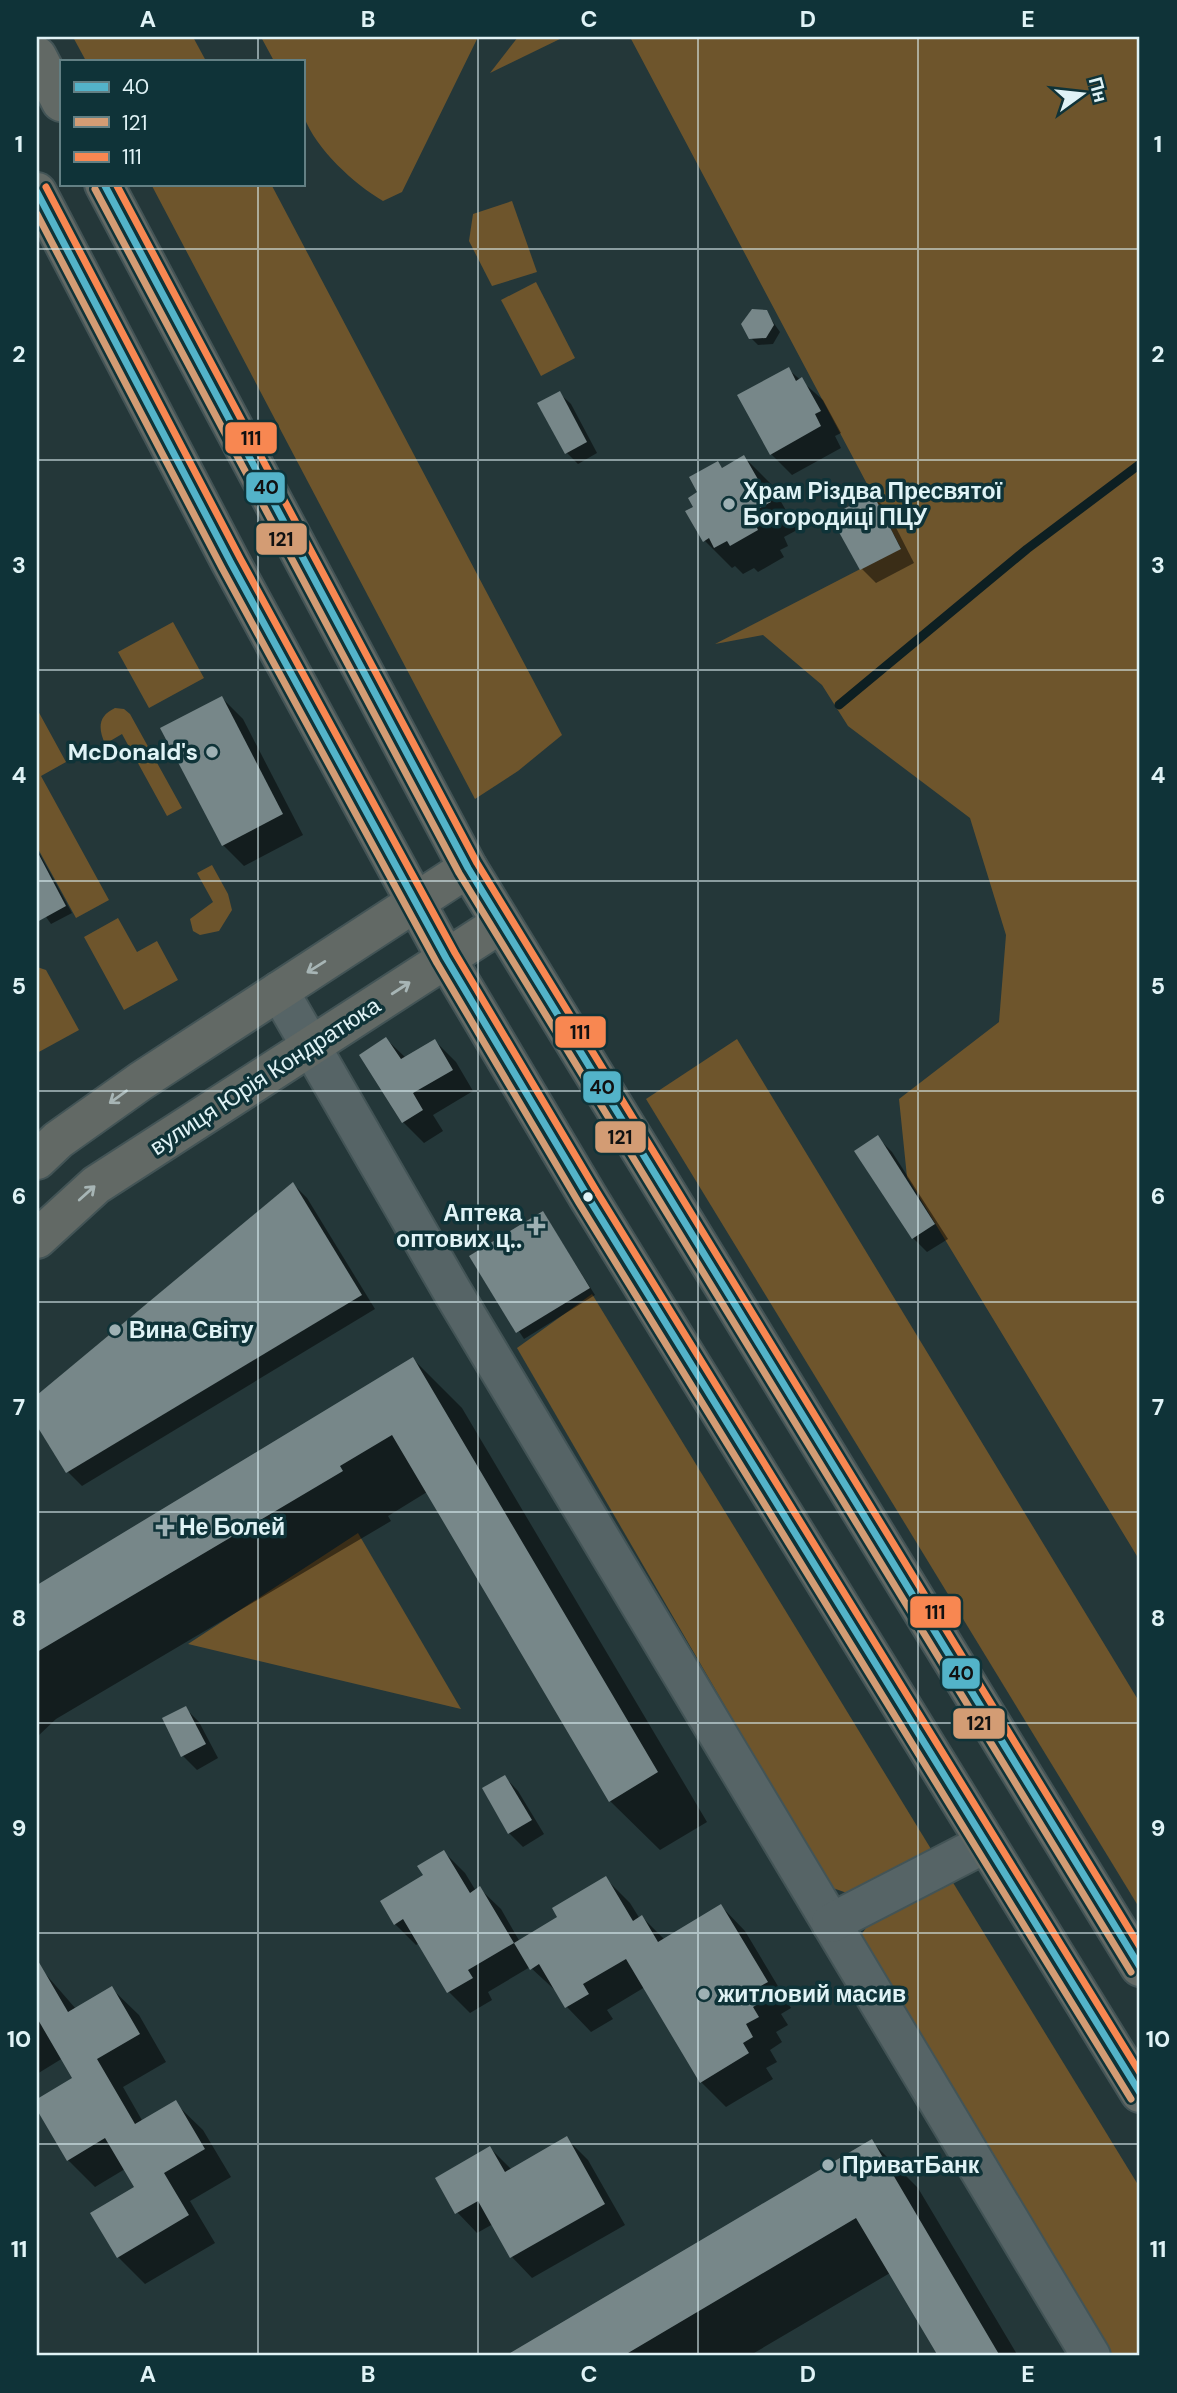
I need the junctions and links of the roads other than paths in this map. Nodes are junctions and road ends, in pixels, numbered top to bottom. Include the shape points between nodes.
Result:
1 (37, 56) edge
2 (60, 101) edge
3 (105, 186) edge
4 (37, 192) edge
5 (468, 868) junction
6 (415, 904) junction
7 (500, 924) junction
8 (446, 958) junction
9 (279, 991) junction
10 (311, 1047) junction
11 (37, 1160) edge
12 (37, 1239) edge
13 (986, 1843) junction
14 (831, 1923) junction
15 (1140, 1967) edge
16 (1140, 2093) edge
17 (1091, 2356) edge

1 - 2 main road
3 - 5 main road
4 - 6 main road
5 - 6 main road
5 - 7 main road
6 - 8 main road
6 -> 9 main road
7 - 8 main road, вулиця Юрія Кондратюка
7 - 15 main road
10 -> 8 main road, вулиця Юрія Кондратюка
8 - 13 main road
9 - 10 street
9 -> 11 main road via 141,1081
12 -> 10 main road, вулиця Юрія Кондратюка via 96,1185
10 - 14 street
13 - 14 street
13 - 16 main road
14 - 17 street

